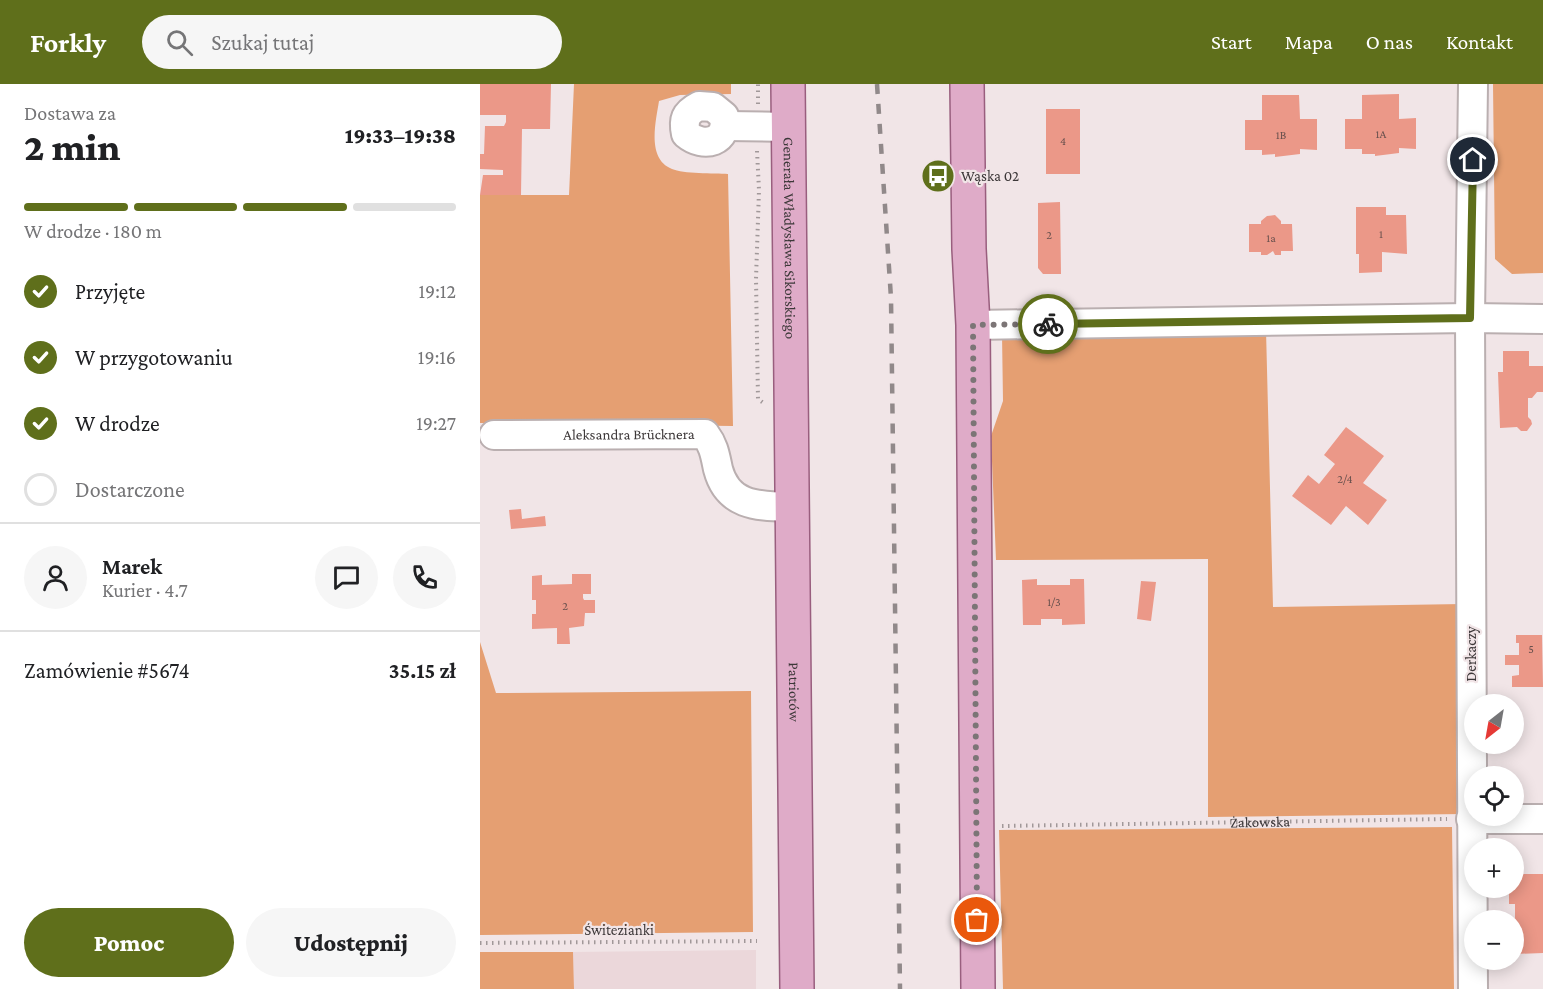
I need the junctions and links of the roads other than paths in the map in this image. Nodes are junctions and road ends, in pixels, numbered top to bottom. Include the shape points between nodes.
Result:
1 (788, 84) edge
2 (967, 84) edge
3 (1473, 84) edge
4 (726, 126) dead end
5 (773, 127) junction
6 (1470, 318) junction
7 (1543, 319) edge
8 (973, 325) junction
9 (791, 404) joint
10 (494, 435) dead end
11 (791, 507) junction
12 (1471, 766) edge
13 (1524, 819) edge
14 (1543, 819) edge
15 (1471, 826) edge
16 (797, 989) edge
17 (978, 989) edge
18 (1473, 989) edge

1 - 5 main road, Generała Władysława Sikorskiego
2 - 8 main road
3 - 6 street, Derkaczy
4 - 5 street
5 - 9 main road, Generała Władysława Sikorskiego
6 - 7 street
6 - 8 street
6 - 12 street, Derkaczy
8 - 17 main road
9 - 11 main road, Patriotów
10 - 11 street, Aleksandra Brücknera via 705,434 713,444 718,470 729,493 756,505
11 - 16 main road, Patriotów
13 - 14 street
15 - 18 street, Derkaczy

